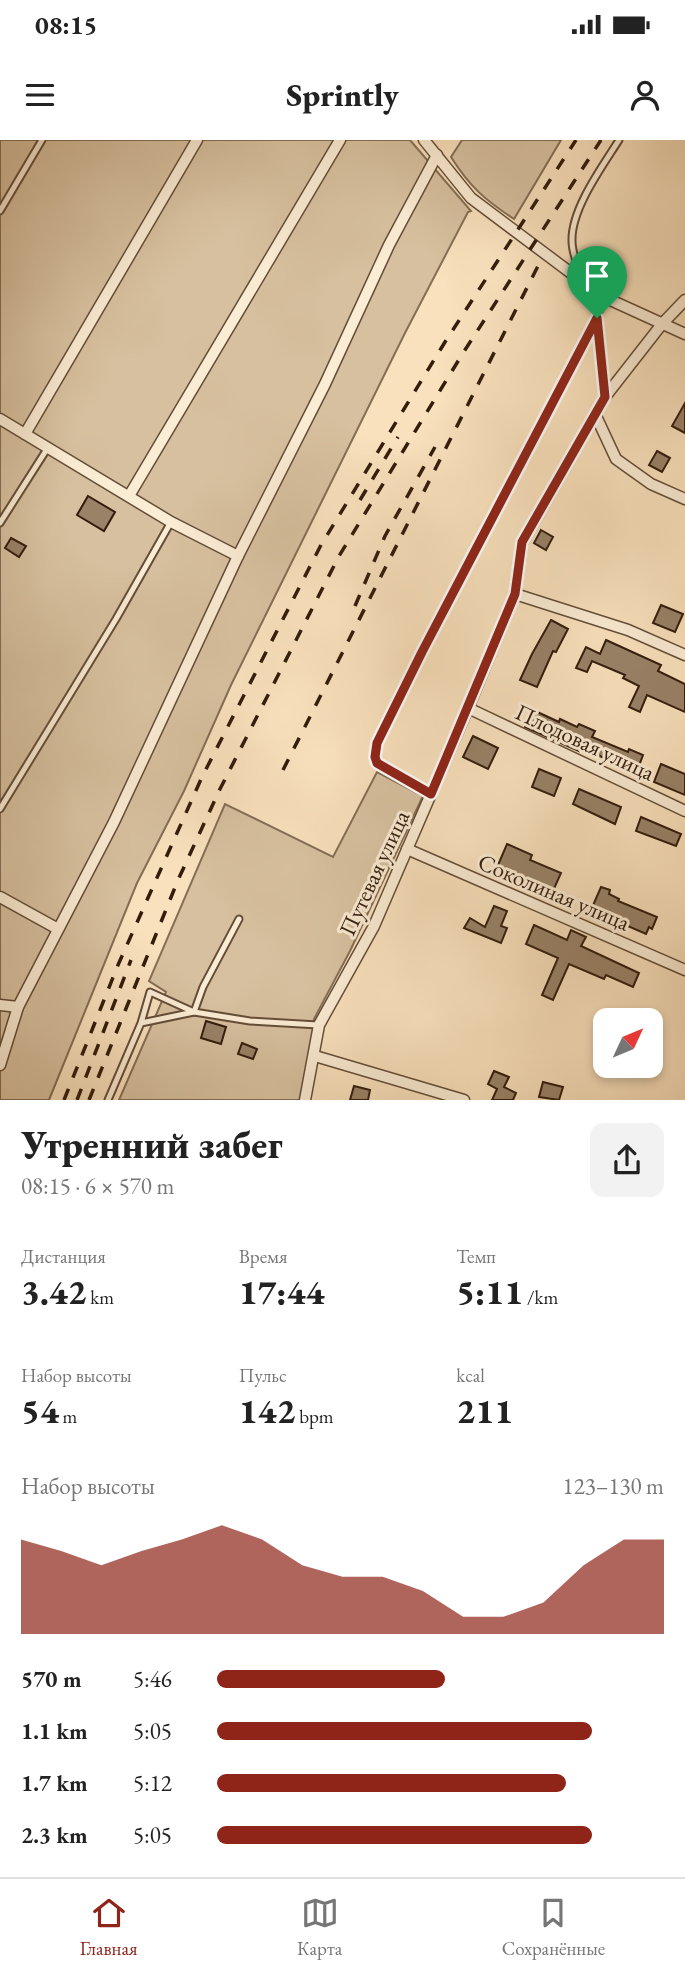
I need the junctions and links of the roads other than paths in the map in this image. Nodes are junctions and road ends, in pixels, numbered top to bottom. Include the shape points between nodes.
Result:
1 (43, 140) edge
2 (197, 140) edge
3 (340, 140) edge
4 (424, 140) edge
5 (619, 140) edge
6 (437, 155) junction
7 (0, 211) edge
8 (583, 282) junction
9 (606, 298) junction
10 (685, 300) edge
11 (597, 318) junction
12 (662, 324) junction
13 (685, 334) edge
14 (605, 397) junction
15 (595, 414) junction
16 (0, 419) edge
17 (24, 434) junction
18 (47, 449) junction
19 (129, 496) junction
20 (685, 499) edge
21 (171, 522) junction
22 (0, 523) edge
23 (239, 556) junction
24 (515, 594) junction
25 (685, 655) edge
26 (468, 708) junction
27 (431, 794) junction
28 (0, 809) edge
29 (685, 811) edge
30 (407, 849) junction
31 (0, 897) edge
32 (239, 919) dead end
33 (58, 929) junction
34 (685, 970) edge
35 (0, 1005) edge
36 (18, 1007) junction
37 (194, 1012) junction
38 (141, 1023) junction
39 (319, 1025) junction
40 (314, 1056) junction
41 (0, 1065) edge
42 (108, 1100) edge
43 (305, 1100) edge
44 (464, 1100) edge

1 - 7 lane
2 - 17 street
3 - 19 street
4 - 6 street
5 - 8 lane via 575,223 573,254
6 - 8 street via 471,198
6 - 23 street via 388,245
8 - 9 street
9 - 11 lane
9 - 12 street
10 - 12 street, Путевая улица
11 - 14 lane
11 - 27 lane via 377,743 377,763
12 - 13 street
12 - 14 street, Путевая улица
14 - 15 street, Путевая улица
15 - 20 street via 616,459 652,484
15 - 24 street, Путевая улица via 522,542
16 - 17 street
17 - 18 street
18 - 19 street
18 - 22 lane
19 - 21 street
21 - 23 street
21 - 28 lane
23 - 33 street via 114,822
24 - 25 street via 628,630
24 - 26 street, Путевая улица
26 - 27 street, Путевая улица
26 - 29 street, Плодовая улица
27 - 30 street, Путевая улица
30 - 34 street, Соколиная улица
30 - 39 street, Путевая улица via 374,926
31 - 33 street
32 - 37 lane
33 - 36 street
35 - 36 street
36 - 41 street
37 - 38 lane
37 - 38 lane via 150,992
37 - 39 lane
38 - 42 lane
39 - 40 street, Путевая улица
40 - 43 street, Путевая улица
40 - 44 street

